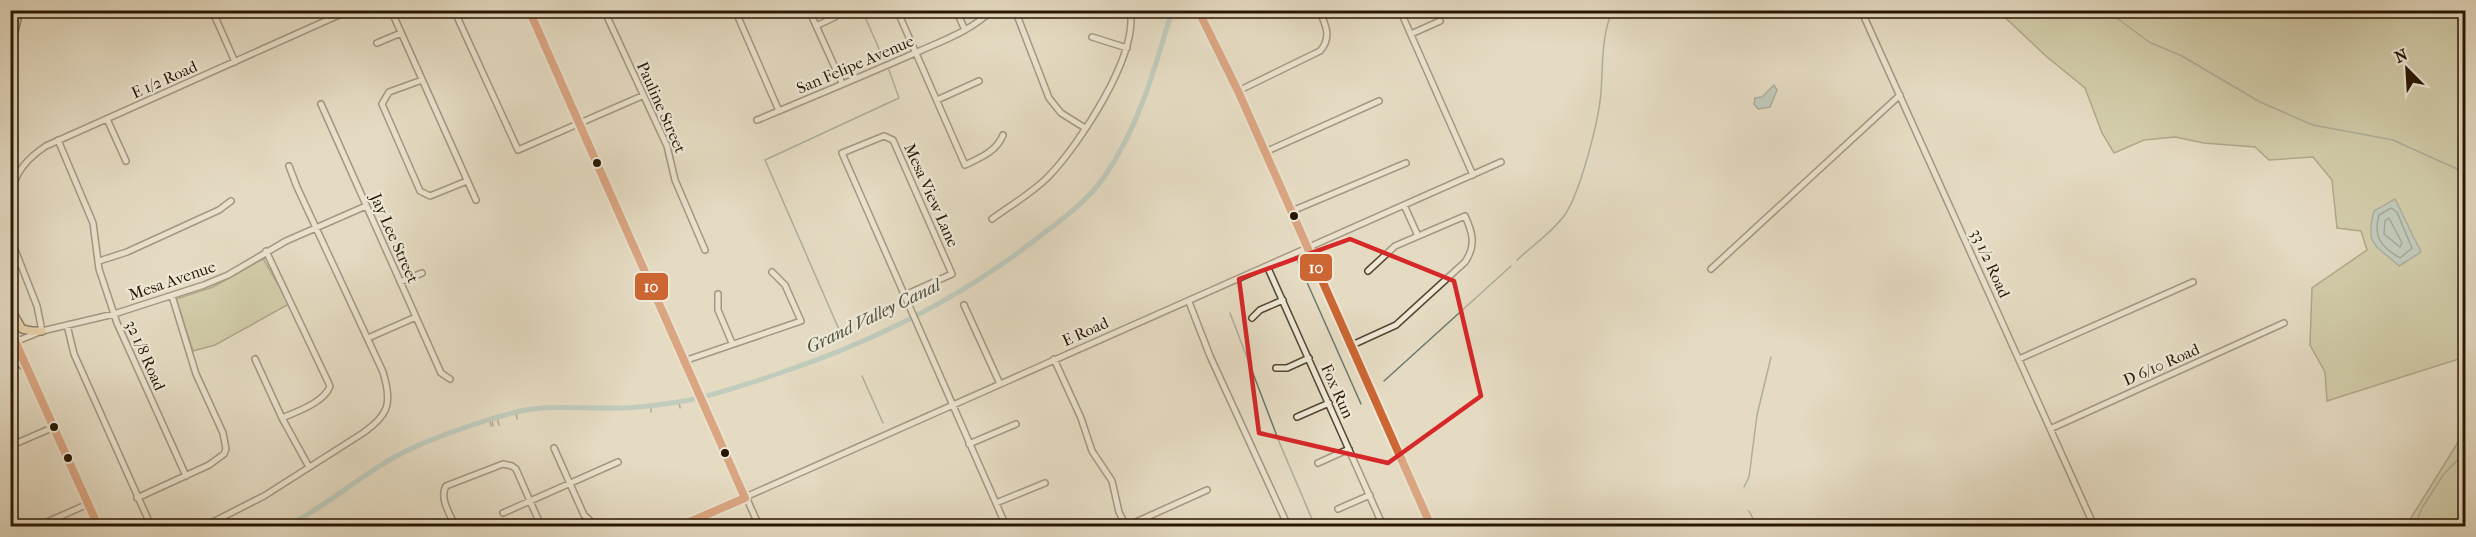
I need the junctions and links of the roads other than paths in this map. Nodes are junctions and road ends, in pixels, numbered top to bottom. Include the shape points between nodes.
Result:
1 (19, 10) edge
2 (212, 10) edge
3 (351, 10) edge
4 (391, 10) edge
5 (454, 10) edge
6 (528, 10) edge
7 (604, 10) edge
8 (735, 10) edge
9 (809, 10) edge
10 (897, 10) edge
11 (956, 10) edge
12 (992, 10) edge
13 (1015, 10) edge
14 (1130, 10) edge
15 (1198, 10) edge
16 (1319, 10) edge
17 (1400, 10) edge
18 (1860, 10) edge
19 (836, 17) dead end
20 (1440, 21) dead end
21 (816, 26) junction
22 (966, 30) junction
23 (401, 33) junction
24 (1411, 34) junction
25 (1092, 37) dead end
26 (377, 44) dead end
27 (1127, 48) junction
28 (10, 49) edge
29 (916, 52) junction
30 (235, 62) junction
31 (422, 80) junction
32 (979, 81) dead end
33 (842, 83) junction
34 (1238, 91) junction
35 (1900, 95) junction
36 (642, 96) junction
37 (937, 100) junction
38 (1379, 101) dead end
39 (321, 104) dead end
40 (779, 111) junction
41 (107, 119) junction
42 (757, 120) dead end
43 (579, 124) junction
44 (1085, 128) junction
45 (1003, 135) dead end
46 (58, 140) junction
47 (1265, 152) junction
48 (126, 161) dead end
49 (1501, 162) dead end
50 (1406, 163) dead end
51 (289, 166) dead end
52 (1473, 175) junction
53 (467, 181) junction
54 (10, 196) edge
55 (476, 200) dead end
56 (231, 201) dead end
57 (1404, 205) junction
58 (366, 206) junction
59 (1292, 211) junction
60 (992, 219) dead end
61 (316, 228) junction
62 (10, 237) edge
63 (1418, 237) junction
64 (1308, 248) junction
65 (705, 250) dead end
66 (266, 251) junction
67 (99, 261) junction
68 (1267, 266) junction
69 (1711, 269) dead end
70 (1368, 271) dead end
71 (772, 272) dead end
72 (422, 273) dead end
73 (400, 282) junction
74 (2193, 282) dead end
75 (718, 294) dead end
76 (904, 295) junction
77 (172, 296) junction
78 (1283, 300) junction
79 (1189, 302) junction
80 (964, 305) dead end
81 (10, 308) edge
82 (114, 314) junction
83 (416, 317) junction
84 (1252, 318) dead end
85 (2284, 323) dead end
86 (67, 325) junction
87 (10, 329) edge
88 (42, 331) junction
89 (368, 338) junction
90 (13, 343) edge
91 (732, 344) junction
92 (1350, 346) junction
93 (10, 356) edge
94 (1309, 358) junction
95 (255, 359) dead end
96 (1054, 359) junction
97 (2019, 359) junction
98 (684, 361) junction
99 (27, 368) junction
100 (1276, 368) dead end
101 (450, 379) dead end
102 (1000, 384) junction
103 (1329, 403) junction
104 (953, 405) junction
105 (1297, 417) dead end
106 (282, 418) junction
107 (1016, 424) dead end
108 (54, 427) junction
109 (2050, 429) junction
110 (969, 444) junction
111 (10, 446) edge
112 (554, 448) dead end
113 (1349, 448) junction
114 (618, 462) dead end
115 (1318, 463) dead end
116 (309, 468) junction
117 (186, 476) junction
118 (570, 483) junction
119 (1044, 483) dead end
120 (1208, 490) dead end
121 (1370, 495) junction
122 (137, 498) junction
123 (745, 498) junction
124 (530, 501) junction
125 (996, 503) junction
126 (88, 504) junction
127 (1338, 508) dead end
128 (503, 513) dead end
129 (594, 524) dead end
130 (38, 526) edge
131 (98, 526) edge
132 (151, 526) edge
133 (205, 526) edge
134 (455, 526) edge
135 (541, 526) edge
136 (680, 526) edge
137 (759, 526) edge
138 (1006, 526) edge
139 (1126, 526) edge
140 (1288, 526) edge
141 (1383, 526) edge
142 (1431, 526) edge
143 (2094, 526) edge

1 - 28 main road
2 - 30 street
3 - 30 street, E 1/2 Road
4 - 23 street
5 - 43 street via 518,150
6 - 43 street
7 - 36 street, Pauline Street
8 - 40 street
9 - 21 street
10 - 29 street
11 - 22 street
12 - 22 street, San Felipe Avenue
13 - 44 street via 1049,98 1061,113
14 - 27 street
15 - 34 main road
16 - 34 street via 1328,32 1320,51
17 - 24 street
18 - 35 street, 33 1/2 Road
19 - 21 street
20 - 24 street
21 - 33 street
22 - 29 street, San Felipe Avenue
23 - 26 street
23 - 31 street
24 - 52 street
25 - 27 street
27 - 44 street via 1106,95
29 - 33 street, San Felipe Avenue
29 - 37 street
30 - 41 street, E 1/2 Road
31 - 53 street
31 - 53 street via 390,92 382,104 406,162 424,195 436,195
32 - 37 street
33 - 40 street, San Felipe Avenue
34 - 47 main road
35 - 69 street
35 - 97 street, 33 1/2 Road
36 - 43 street
36 - 65 street, Pauline Street via 667,146 675,180
37 - 45 street via 965,165 1000,144
38 - 47 street
39 - 58 street, Jay Lee Street
40 - 42 street, San Felipe Avenue
41 - 46 street, E 1/2 Road
41 - 48 street
43 - 98 street
44 - 60 street via 1048,177
46 - 54 street, E 1/2 Road via 25,162
46 - 67 street, 32 1/8 Road via 90,212
47 - 59 main road
49 - 52 street, E Road
50 - 59 street
51 - 61 street
52 - 57 street, E Road
53 - 55 street
56 - 67 street via 127,252
57 - 63 street
57 - 64 street, E Road
58 - 61 street, Mesa Avenue
58 - 73 street, Jay Lee Street
59 - 64 main road
61 - 66 street, Mesa Avenue
61 - 89 street
62 - 88 street via 37,306
63 - 70 street via 1395,246
63 - 92 street via 1465,216 1473,245 1465,262 1396,325
64 - 68 street, E Road
64 - 92 main road
66 - 77 street, Mesa Avenue via 228,275
66 - 106 street via 330,386 328,392
67 - 82 street, 32 1/8 Road
68 - 78 street, Fox Run
68 - 79 street, E Road
71 - 91 street via 785,285 801,321
72 - 73 street
73 - 83 street, Jay Lee Street
74 - 97 street
75 - 91 street via 718,310
76 - 76 street, Mesa View Lane via 842,153 884,136 893,140 952,274
76 - 104 street, Mesa View Lane
77 - 82 street, Mesa Avenue
77 - 117 street via 196,374 226,449 209,465
78 - 84 street
78 - 94 street, Fox Run
79 - 96 street, E Road
79 - 140 street
80 - 102 street
81 - 88 main road via 22,329
82 - 86 street, Mesa Avenue
82 - 117 street, 32 1/8 Road
83 - 89 street
83 - 101 street, Jay Lee Street via 441,373
85 - 109 street, D 6/10 Road
86 - 88 street, Mesa Avenue
86 - 122 street via 74,354
87 - 90 main road
88 - 90 street, Mesa Avenue
89 - 116 street via 388,390 386,410 377,423
90 - 99 main road
91 - 98 street
92 - 142 main road
93 - 99 main road
94 - 100 street via 1287,368
94 - 103 street, Fox Run
95 - 106 street
96 - 102 street, E Road
96 - 139 street via 1092,451 1112,481
97 - 109 street, 33 1/2 Road
98 - 123 street
99 - 108 main road
102 - 104 street, E Road
103 - 105 street
103 - 113 street, Fox Run
104 - 110 street, Mesa View Lane
104 - 123 street, E Road
106 - 116 street
107 - 110 street
108 - 111 street
108 - 126 main road
109 - 143 street, 33 1/2 Road
110 - 125 street, Mesa View Lane
112 - 118 street
113 - 115 street
113 - 121 street, Fox Run
114 - 118 street
116 - 133 street
117 - 122 street
118 - 124 street
118 - 129 street via 584,515
119 - 125 street
120 - 139 street
121 - 127 street
121 - 141 street, Fox Run
122 - 132 street
123 - 136 street, E Road
123 - 137 street
124 - 128 street
124 - 134 street via 512,466 503,464 444,489 443,498
124 - 135 street
125 - 138 street, Mesa View Lane
126 - 130 street
126 - 131 main road

